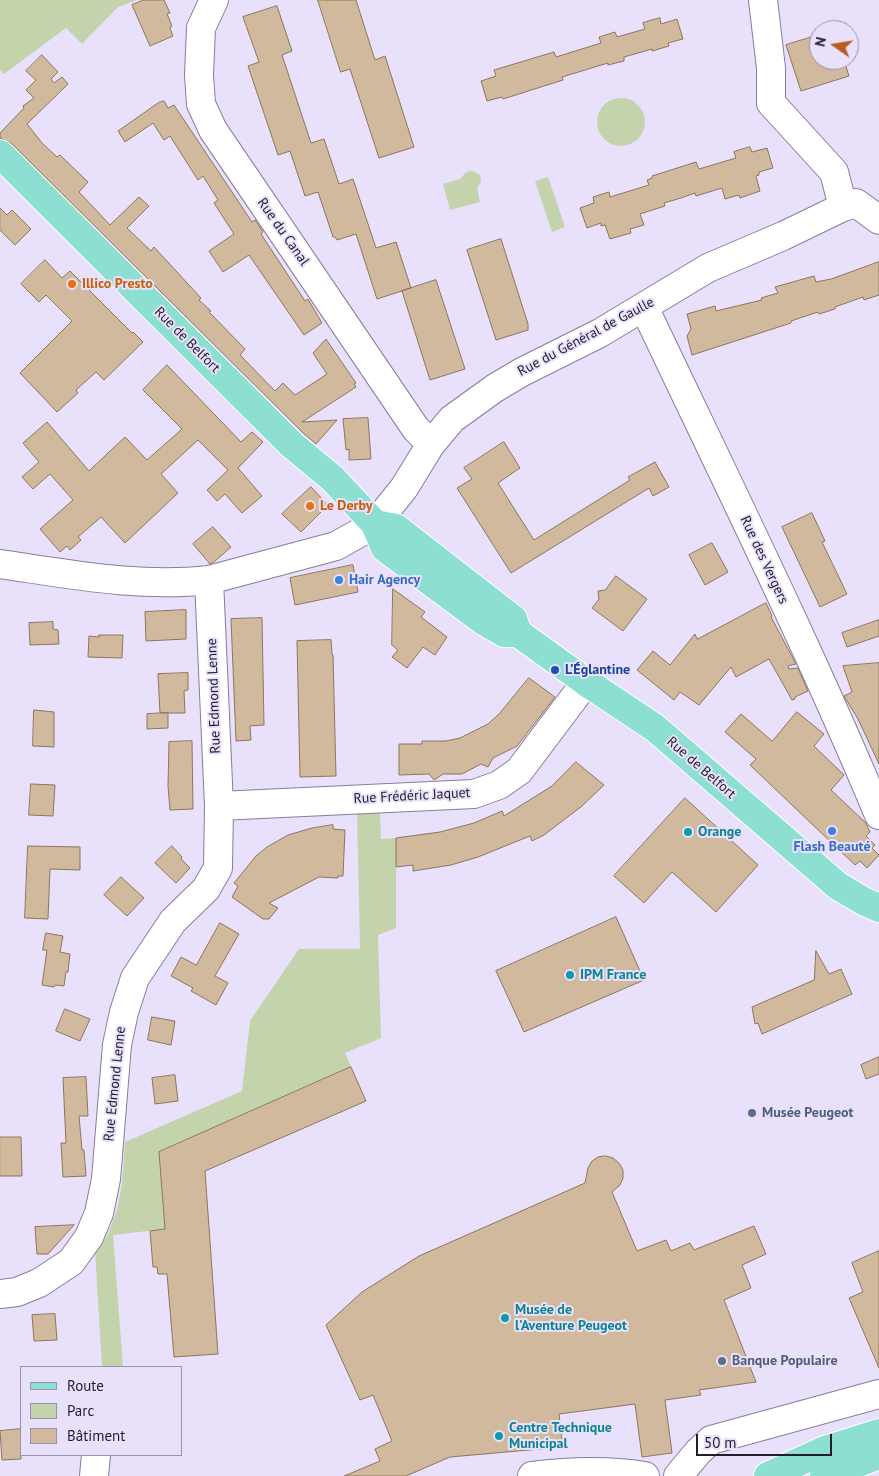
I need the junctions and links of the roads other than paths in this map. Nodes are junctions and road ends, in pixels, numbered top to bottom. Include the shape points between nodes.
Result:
1 (214, 0) edge
2 (763, 0) edge
3 (0, 154) edge
4 (843, 207) junction
5 (879, 220) edge
6 (644, 307) junction
7 (431, 444) junction
8 (375, 524) junction
9 (0, 564) edge
10 (209, 580) junction
11 (586, 682) junction
12 (219, 806) junction
13 (879, 815) edge
14 (879, 908) edge
15 (0, 1294) edge
16 (879, 1394) edge
17 (874, 1451) edge
18 (96, 1456) edge
19 (94, 1476) edge
20 (532, 1476) edge
21 (646, 1476) edge
22 (678, 1476) edge
23 (768, 1476) edge
24 (824, 1476) edge

1 - 7 street, Rue du Canal via 202,28 199,75 201,104 213,130 416,429
2 - 4 street via 770,103 834,172
3 - 8 main road, Rue de Belfort via 292,445 332,478
4 - 5 street via 856,203
4 - 6 street, Rue du Général de Gaulle via 708,268
6 - 7 street, Rue du Général de Gaulle via 495,388 452,419
6 - 13 street, Rue des Vergers
7 - 8 street, Rue du Général de Gaulle via 404,488
8 - 10 street via 336,546
8 - 11 main road, Rue de Belfort via 396,528 513,619 518,633
9 - 10 street via 130,582
10 - 12 street, Rue Edmond Lenne
11 - 12 street, Rue Frédéric Jaquet via 519,771 500,785 474,794
11 - 14 main road, Rue de Belfort via 655,728 838,886
12 - 15 street, Rue Edmond Lenne via 218,868 206,889 173,921 135,978 124,1012 117,1045 106,1179 99,1213 89,1236 71,1262 39,1283 17,1292
16 - 22 street via 711,1440
17 - 23 main road via 825,1450
17 - 24 main road
18 - 19 street
20 - 21 street via 582,1471

